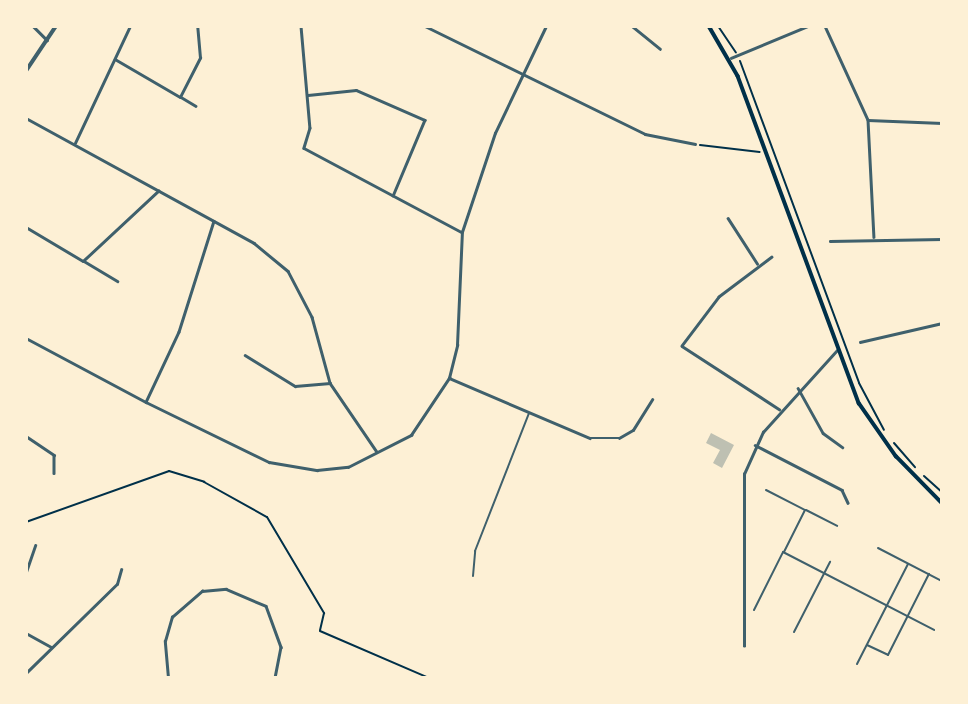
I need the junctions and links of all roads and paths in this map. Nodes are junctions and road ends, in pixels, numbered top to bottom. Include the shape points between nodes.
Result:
1 (33, 26) edge
2 (57, 26) edge
3 (130, 26) edge
4 (197, 26) edge
5 (301, 26) edge
6 (425, 26) edge
7 (546, 26) edge
8 (632, 26) edge
9 (709, 26) edge
10 (718, 26) edge
11 (808, 26) edge
12 (825, 26) edge
13 (47, 40) junction
14 (660, 49) dead end
15 (738, 56) junction
16 (730, 58) junction
17 (115, 59) junction
18 (26, 71) edge
19 (521, 78) junction
20 (308, 95) junction
21 (180, 97) junction
22 (196, 106) dead end
23 (26, 118) edge
24 (868, 120) junction
25 (942, 123) edge
26 (75, 143) junction
27 (695, 144) joint
28 (766, 153) junction
29 (159, 190) junction
30 (393, 196) junction
31 (728, 218) dead end
32 (214, 221) junction
33 (26, 227) edge
34 (462, 232) junction
35 (874, 237) junction
36 (942, 239) edge
37 (830, 241) dead end
38 (772, 257) dead end
39 (83, 261) junction
40 (757, 263) junction
41 (117, 281) dead end
42 (942, 323) edge
43 (26, 338) edge
44 (860, 342) dead end
45 (836, 350) junction
46 (245, 355) dead end
47 (449, 377) junction
48 (330, 383) junction
49 (797, 388) junction
50 (652, 400) dead end
51 (146, 402) junction
52 (779, 410) junction
53 (529, 412) junction
54 (26, 436) edge
55 (755, 445) junction
56 (842, 447) dead end
57 (378, 453) junction
58 (54, 473) dead end
59 (765, 490) dead end
60 (942, 492) edge
61 (848, 503) dead end
62 (942, 503) edge
63 (805, 510) junction
64 (26, 522) edge
65 (837, 526) dead end
66 (35, 546) dead end
67 (878, 548) dead end
68 (783, 552) junction
69 (830, 562) dead end
70 (908, 564) junction
71 (121, 570) dead end
72 (26, 572) edge
73 (824, 573) junction
74 (929, 575) junction
75 (473, 576) dead end
76 (942, 581) edge
77 (887, 606) junction
78 (754, 610) dead end
79 (908, 616) junction
80 (934, 630) dead end
81 (794, 632) dead end
82 (26, 633) edge
83 (867, 645) junction
84 (744, 646) dead end
85 (52, 647) junction
86 (857, 664) dead end
87 (26, 673) edge
88 (168, 678) edge
89 (275, 678) edge
90 (429, 678) edge

1 - 13 street
2 - 13 street
3 - 17 street
4 - 21 street via 200,58
5 - 20 street
6 - 19 street
7 - 19 street
8 - 14 street
9 - 16 main road
10 - 15 path
11 - 15 street
12 - 24 street
13 - 18 street
15 - 16 street
15 - 60 path via 859,383 887,435
16 - 28 main road
17 - 21 street
17 - 26 street
19 - 27 street via 645,134
19 - 34 street via 495,133
20 - 30 street via 304,148
20 - 30 street via 356,90 425,120
21 - 22 street
23 - 26 street
24 - 25 street
24 - 35 street
26 - 29 street
27 - 28 path
28 - 45 main road
29 - 32 street
29 - 39 street
30 - 34 street
31 - 40 street
32 - 48 street via 288,271 312,317
32 - 51 street via 180,332
33 - 39 street
34 - 47 street via 457,345
35 - 36 street
35 - 37 street
38 - 40 street
39 - 41 street
40 - 52 street via 719,297 682,346
42 - 44 street
43 - 51 street
45 - 49 street
45 - 62 main road via 877,432
46 - 48 street via 295,386
47 - 53 street
47 - 57 street via 411,435
48 - 57 street
49 - 52 street
49 - 56 street via 823,433
50 - 53 street via 633,430 605,440
51 - 57 street via 269,462 317,470 348,467
52 - 55 street
53 - 75 lane via 475,551
54 - 58 street via 54,455
55 - 61 street via 842,490
55 - 84 street via 740,496
59 - 63 lane
63 - 65 lane
63 - 68 lane
64 - 90 path via 169,471 204,482 267,517 324,613 320,631
66 - 72 street
67 - 70 lane
68 - 73 lane
68 - 78 lane
69 - 73 lane
70 - 74 lane
70 - 77 lane
71 - 85 street via 117,584
73 - 77 lane
73 - 81 lane
74 - 76 lane
74 - 79 lane
77 - 79 lane
77 - 83 lane
79 - 80 lane
79 - 83 lane via 887,655
82 - 85 street
83 - 86 lane
85 - 87 street
88 - 89 street via 165,641 172,617 202,591 226,589 266,606 281,646

